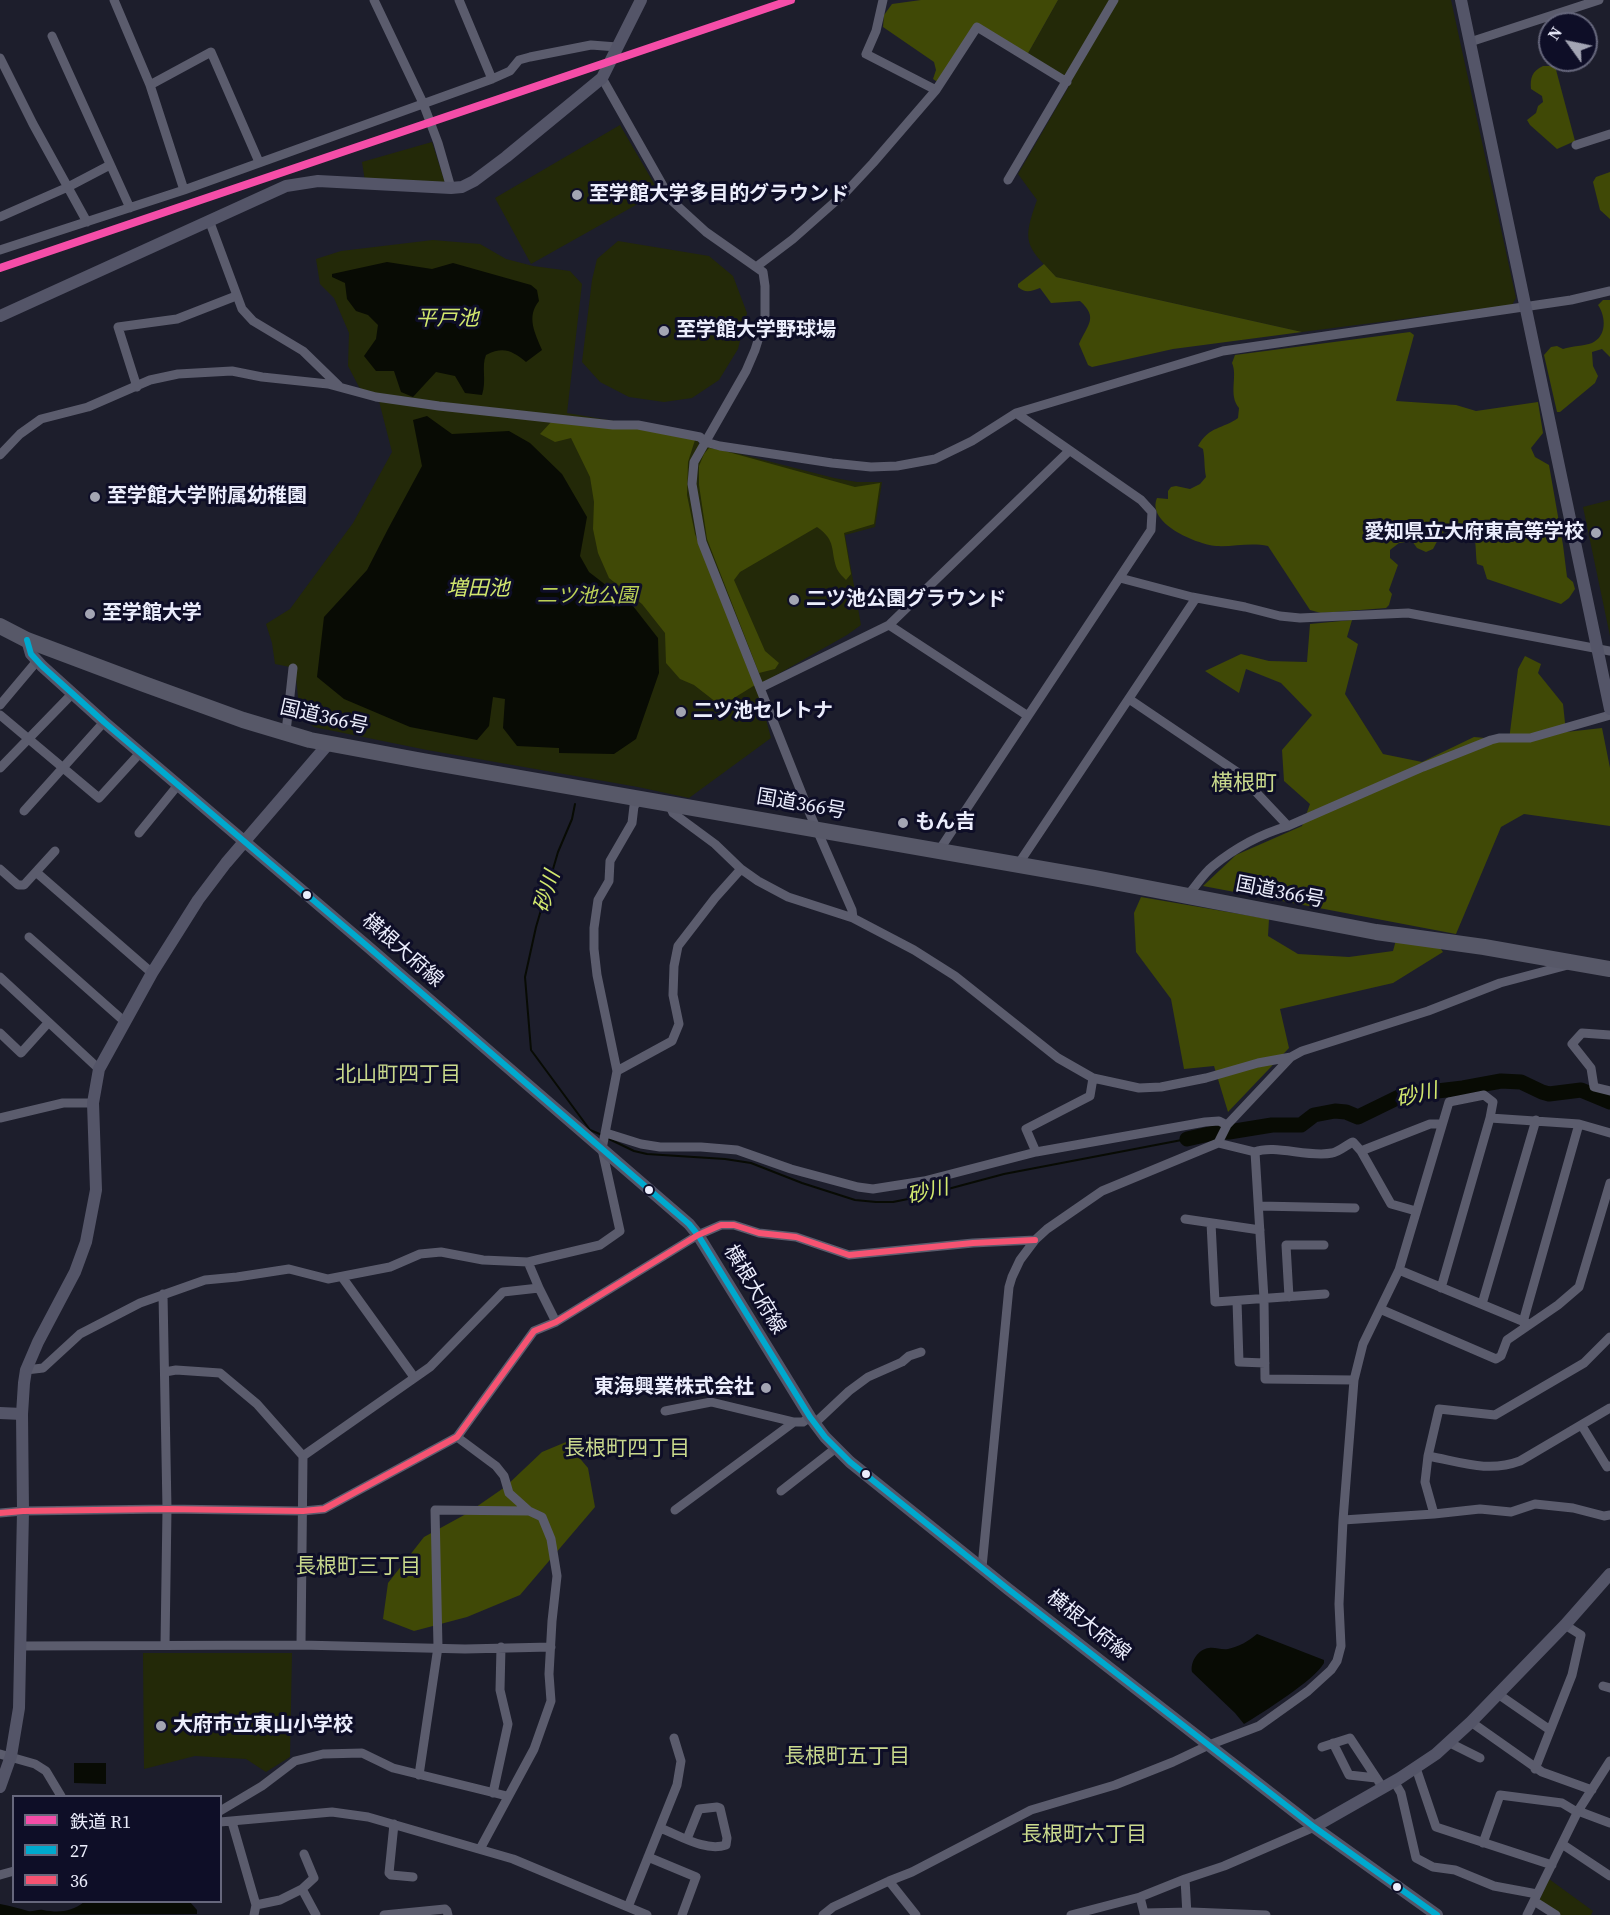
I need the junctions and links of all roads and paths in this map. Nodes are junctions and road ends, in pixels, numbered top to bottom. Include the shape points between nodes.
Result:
1 (114, 0) edge
2 (374, 0) edge
3 (459, 0) edge
4 (641, 0) edge
5 (883, 0) edge
6 (1114, 0) edge
7 (1461, 0) edge
8 (1599, 0) edge
9 (52, 36) dead end
10 (1470, 42) junction
11 (617, 47) junction
12 (0, 58) edge
13 (602, 78) junction
14 (492, 79) junction
15 (1067, 82) junction
16 (150, 86) junction
17 (936, 90) junction
18 (424, 106) junction
19 (1610, 134) edge
20 (1576, 145) dead end
21 (259, 162) junction
22 (110, 165) junction
23 (1008, 180) dead end
24 (68, 187) junction
25 (451, 188) junction
26 (184, 190) junction
27 (130, 208) junction
28 (0, 217) edge
29 (209, 220) junction
30 (87, 222) junction
31 (0, 250) edge
32 (756, 267) junction
33 (1610, 291) edge
34 (236, 296) junction
35 (1524, 307) junction
36 (0, 316) edge
37 (136, 387) junction
38 (342, 389) junction
39 (1016, 413) junction
40 (705, 442) junction
41 (1069, 451) junction
42 (0, 455) edge
43 (1120, 578) junction
44 (1192, 597) junction
45 (889, 625) junction
46 (0, 626) edge
47 (27, 640) junction
48 (1604, 650) edge
49 (38, 661) junction
50 (293, 668) dead end
51 (760, 688) junction
52 (72, 694) junction
53 (1129, 699) junction
54 (0, 705) edge
55 (1610, 709) edge
56 (0, 715) edge
57 (1610, 715) edge
58 (1028, 716) junction
59 (104, 722) junction
60 (286, 732) junction
61 (27, 738) junction
62 (328, 743) junction
63 (140, 753) junction
64 (0, 768) edge
65 (62, 768) junction
66 (178, 785) junction
67 (640, 799) junction
68 (669, 804) junction
69 (24, 811) dead end
70 (1288, 826) junction
71 (818, 830) junction
72 (139, 833) dead end
73 (244, 841) junction
74 (55, 851) dead end
75 (938, 852) junction
76 (1017, 866) junction
77 (0, 868) edge
78 (741, 869) junction
79 (36, 872) junction
80 (1188, 895) junction
81 (853, 918) junction
82 (29, 937) dead end
83 (1574, 964) junction
84 (1610, 969) edge
85 (152, 973) junction
86 (0, 977) edge
87 (125, 1022) junction
88 (48, 1023) junction
89 (0, 1033) edge
90 (1610, 1035) edge
91 (1291, 1057) junction
92 (99, 1069) junction
93 (617, 1071) junction
94 (1093, 1078) junction
95 (1610, 1091) edge
96 (93, 1103) junction
97 (0, 1118) edge
98 (1490, 1118) junction
99 (1536, 1120) junction
100 (1443, 1124) junction
101 (1579, 1124) junction
102 (1226, 1126) junction
103 (606, 1133) junction
104 (1610, 1133) edge
105 (1218, 1142) junction
106 (602, 1149) junction
107 (1361, 1151) junction
108 (1035, 1152) junction
109 (1255, 1152) junction
110 (1610, 1182) edge
111 (1259, 1206) junction
112 (1355, 1208) dead end
113 (1416, 1211) junction
114 (1185, 1219) dead end
115 (1211, 1223) junction
116 (1260, 1230) junction
117 (698, 1235) junction
118 (1035, 1240) junction
119 (1324, 1245) dead end
120 (528, 1262) junction
121 (1399, 1270) junction
122 (342, 1277) junction
123 (539, 1288) junction
124 (1441, 1288) junction
125 (163, 1294) junction
126 (1325, 1294) dead end
127 (1289, 1297) junction
128 (1264, 1299) junction
129 (1237, 1300) junction
130 (1482, 1304) junction
131 (1380, 1309) junction
132 (555, 1322) junction
133 (1526, 1323) junction
134 (1608, 1342) edge
135 (921, 1352) dead end
136 (1265, 1363) junction
137 (26, 1370) junction
138 (165, 1372) junction
139 (414, 1377) junction
140 (1354, 1380) junction
141 (1610, 1408) edge
142 (665, 1411) dead end
143 (0, 1413) edge
144 (22, 1414) junction
145 (812, 1420) junction
146 (794, 1422) junction
147 (1582, 1426) junction
148 (457, 1437) junction
149 (836, 1448) junction
150 (303, 1456) junction
151 (1428, 1456) junction
152 (1610, 1466) edge
153 (781, 1491) dead end
154 (168, 1509) junction
155 (675, 1510) dead end
156 (23, 1511) junction
157 (303, 1511) junction
158 (529, 1511) junction
159 (0, 1513) edge
160 (1434, 1514) junction
161 (1610, 1515) edge
162 (1343, 1520) junction
163 (982, 1567) junction
164 (1610, 1574) edge
165 (1565, 1625) junction
166 (165, 1645) junction
167 (301, 1645) junction
168 (21, 1646) junction
169 (438, 1647) junction
170 (501, 1647) junction
171 (551, 1647) junction
172 (1498, 1694) junction
173 (1471, 1722) junction
174 (1550, 1730) junction
175 (674, 1738) dead end
176 (1448, 1742) junction
177 (1333, 1743) junction
178 (1209, 1745) junction
179 (1322, 1747) dead end
180 (5, 1755) edge
181 (1480, 1758) dead end
182 (1610, 1761) edge
183 (1416, 1768) junction
184 (1535, 1768) junction
185 (419, 1775) junction
186 (1394, 1782) junction
187 (1379, 1783) junction
188 (0, 1787) edge
189 (1592, 1790) junction
190 (493, 1793) junction
191 (60, 1795) edge
192 (507, 1796) junction
193 (222, 1809) edge
194 (1577, 1812) junction
195 (222, 1822) edge
196 (232, 1822) junction
197 (1610, 1823) edge
198 (394, 1824) junction
199 (1314, 1827) junction
200 (660, 1828) junction
201 (687, 1839) junction
202 (1483, 1844) junction
203 (1562, 1844) junction
204 (480, 1849) junction
205 (304, 1854) dead end
206 (648, 1857) junction
207 (1552, 1866) junction
208 (1610, 1876) edge
209 (413, 1877) dead end
210 (1185, 1879) junction
211 (889, 1881) junction
212 (302, 1888) junction
213 (1140, 1897) junction
214 (1536, 1898) junction
215 (627, 1907) junction
216 (255, 1910) edge
217 (1144, 1914) edge
218 (1187, 1914) edge
219 (316, 1915) edge
220 (384, 1915) edge
221 (448, 1915) edge
222 (647, 1915) edge
223 (682, 1915) edge
224 (823, 1915) edge
225 (916, 1915) edge
226 (1071, 1915) edge
227 (1231, 1915) edge
228 (1266, 1915) edge
229 (1437, 1915) edge
230 (1527, 1915) edge
231 (1556, 1915) edge

1 - 16 street
2 - 18 street
3 - 14 street
4 - 11 main road
5 - 17 street via 866,54
6 - 15 street
7 - 10 main road
8 - 10 street
9 - 22 street
10 - 35 main road
11 - 13 main road
11 - 14 street via 591,45 530,57
12 - 24 street
13 - 25 main road via 474,181
13 - 32 street via 671,200 706,232
14 - 18 street
15 - 17 street via 977,27
15 - 23 street
16 - 21 street via 211,52
16 - 26 street
17 - 32 street via 846,192
18 - 21 street
18 - 25 street
19 - 20 street
21 - 26 street
22 - 24 street
22 - 27 street
24 - 28 street
24 - 30 street
25 - 29 main road via 318,181 286,186
26 - 27 street
27 - 30 street
29 - 34 street
29 - 36 main road
30 - 31 street
32 - 40 street via 763,272 765,318 746,371
33 - 35 street
34 - 37 street via 177,319 118,327
34 - 38 street via 254,321 303,351
35 - 39 street via 1223,351
35 - 48 main road
37 - 38 street via 178,374 232,371
37 - 42 street via 88,407 41,418
38 - 40 street via 440,406 638,425 700,437
39 - 40 street via 934,459 897,466 832,463
39 - 41 street
40 - 51 street via 694,462 692,483 702,542
41 - 43 street via 1141,500 1152,512 1151,530
41 - 45 street
43 - 44 street
43 - 58 street
44 - 48 street via 1300,618 1408,613
44 - 53 street via 1194,601
45 - 51 street
45 - 58 street
46 - 47 highway, 国道366号
47 - 49 main road, 横根大府線
47 - 60 highway, 国道366号
48 - 55 main road
49 - 52 main road, 横根大府線
49 - 54 street
50 - 60 street
51 - 71 street
52 - 59 main road, 横根大府線
52 - 61 street
53 - 70 street via 1237,772
53 - 76 street
56 - 61 street
57 - 70 street via 1530,738 1491,740
58 - 75 street
59 - 63 main road, 横根大府線
59 - 65 street
60 - 62 highway, 国道366号
61 - 64 street
61 - 65 street
62 - 67 highway, 国道366号
62 - 73 main road
63 - 65 street via 99,798
63 - 66 main road, 横根大府線
65 - 69 street
66 - 72 street
66 - 73 main road, 横根大府線
67 - 68 highway, 国道366号
67 - 93 street via 634,806 632,823 610,861 609,881 598,900 594,928 597,975
68 - 71 highway, 国道366号
68 - 78 street via 673,813
70 - 80 street via 1271,831 1211,867
71 - 75 highway, 国道366号
71 - 81 street
73 - 85 main road via 198,900
73 - 106 main road, 横根大府線
74 - 79 street
75 - 76 highway, 国道366号
76 - 80 highway, 国道366号
77 - 79 street via 18,885 24,885
78 - 81 street via 788,897
78 - 93 street via 678,946 674,995 679,1024 672,1041
79 - 85 street
80 - 83 highway, 国道366号 via 1353,928
81 - 94 street via 956,976 1058,1058
82 - 87 street
83 - 84 highway, 国道366号
83 - 91 street via 1500,983
85 - 87 main road
86 - 88 street
87 - 92 main road
88 - 89 street via 21,1053
88 - 92 street
90 - 95 street via 1582,1033 1572,1044 1591,1068 1594,1088
91 - 94 street via 1161,1087 1138,1088
91 - 102 street
92 - 96 main road
93 - 103 street
94 - 108 street via 1090,1096 1026,1129
96 - 97 street via 63,1103
96 - 137 main road via 97,1178 86,1242
98 - 99 street
98 - 100 street via 1493,1102 1484,1095 1449,1102
98 - 124 street
99 - 101 street
99 - 130 street
100 - 107 street via 1430,1124
100 - 113 street
101 - 104 street
101 - 133 street
102 - 105 street
102 - 108 street via 1219,1121 1205,1122
103 - 106 street
103 - 108 street via 660,1147 737,1150 791,1169 873,1189 924,1181
105 - 109 street
105 - 118 street via 1102,1191
106 - 117 main road, 横根大府線
106 - 120 street via 620,1231 600,1245
107 - 109 street via 1353,1142 1332,1153
107 - 113 street via 1390,1204
109 - 111 street
110 - 133 street via 1579,1287 1558,1305
111 - 112 street
111 - 116 street
113 - 121 street
114 - 115 street
115 - 116 street
115 - 129 street via 1215,1302
116 - 128 street
117 - 118 street via 721,1225 734,1225 759,1233 796,1237 849,1255
117 - 132 street
117 - 145 main road, 横根大府線
118 - 163 street via 1020,1260 1009,1287
119 - 127 street via 1286,1245
120 - 122 street via 483,1260 441,1252 420,1254 390,1267
120 - 123 street
121 - 124 street
121 - 131 street
122 - 125 street via 328,1279 290,1269 205,1280
122 - 139 street
123 - 132 street
123 - 139 street via 503,1292 430,1367
124 - 130 street
125 - 137 street via 80,1334 43,1368
125 - 138 street
126 - 127 street
127 - 128 street
128 - 129 street
128 - 136 street
129 - 136 street via 1239,1362
130 - 133 street
131 - 133 street via 1496,1359 1507,1340
131 - 140 street via 1363,1344
132 - 148 street via 534,1331
134 - 151 street via 1584,1363 1495,1415 1439,1409
135 - 145 street via 868,1377
136 - 140 street via 1265,1378
137 - 144 main road
138 - 150 street via 220,1372 257,1404
138 - 154 street
139 - 150 street
140 - 162 street
141 - 147 street
142 - 146 street via 711,1402
143 - 144 main road
144 - 156 main road
145 - 146 street
145 - 149 main road, 横根大府線
146 - 155 street
147 - 151 street via 1506,1466 1486,1468
147 - 152 street via 1606,1467
148 - 157 street via 324,1509
148 - 158 street via 496,1466 510,1493
149 - 153 street
149 - 163 main road, 横根大府線
150 - 157 street
151 - 160 street via 1425,1482
154 - 156 street
154 - 157 street
154 - 166 street
156 - 159 street
156 - 168 main road
157 - 167 street
158 - 169 street via 435,1510
158 - 171 street via 542,1517 551,1539 557,1576
160 - 161 street via 1480,1509 1511,1512 1535,1504
160 - 162 street
162 - 178 street via 1341,1646 1332,1670 1258,1726
163 - 178 main road, 横根大府線
164 - 165 main road
165 - 172 main road
165 - 174 street via 1581,1635 1572,1675
166 - 167 street
166 - 168 street
167 - 169 street
168 - 180 main road via 19,1708
169 - 170 street
169 - 185 street
170 - 171 street
170 - 190 street via 500,1690 508,1724
171 - 192 street via 551,1701 534,1749
172 - 173 main road
172 - 174 street
173 - 176 main road
173 - 184 street
174 - 184 street
175 - 200 street via 681,1761 677,1785
176 - 181 street
176 - 183 main road
177 - 179 street
177 - 187 street via 1349,1775
177 - 187 street via 1350,1738
178 - 199 main road, 横根大府線
178 - 211 street via 1115,1785 1031,1810
180 - 188 main road
180 - 191 street via 46,1771
182 - 189 street
183 - 186 main road
183 - 202 street via 1436,1827
184 - 189 street
185 - 190 street
185 - 193 street via 362,1753 323,1754 295,1761
186 - 187 main road
186 - 214 street via 1401,1793 1416,1858 1433,1867 1455,1870
187 - 199 main road
189 - 194 street
190 - 192 street
192 - 204 street
194 - 197 street
194 - 202 street via 1563,1803 1500,1795
194 - 203 street
195 - 196 street
196 - 198 street via 332,1812
196 - 216 street
198 - 204 street
198 - 209 street via 389,1873
199 - 210 street
199 - 229 main road, 横根大府線
200 - 201 street
200 - 206 street
201 - 201 street via 705,1846 726,1845 720,1808 699,1809
202 - 207 street
203 - 207 street
203 - 208 street
204 - 215 street
205 - 212 street via 314,1878
206 - 215 street
206 - 223 street via 696,1877
207 - 214 street
210 - 213 street
210 - 218 street
211 - 224 street
211 - 225 street
212 - 216 street
212 - 219 street
213 - 217 street
213 - 226 street
214 - 230 street
214 - 231 street
215 - 222 street
217 - 218 street
218 - 227 street
220 - 221 street via 445,1909
227 - 228 street

